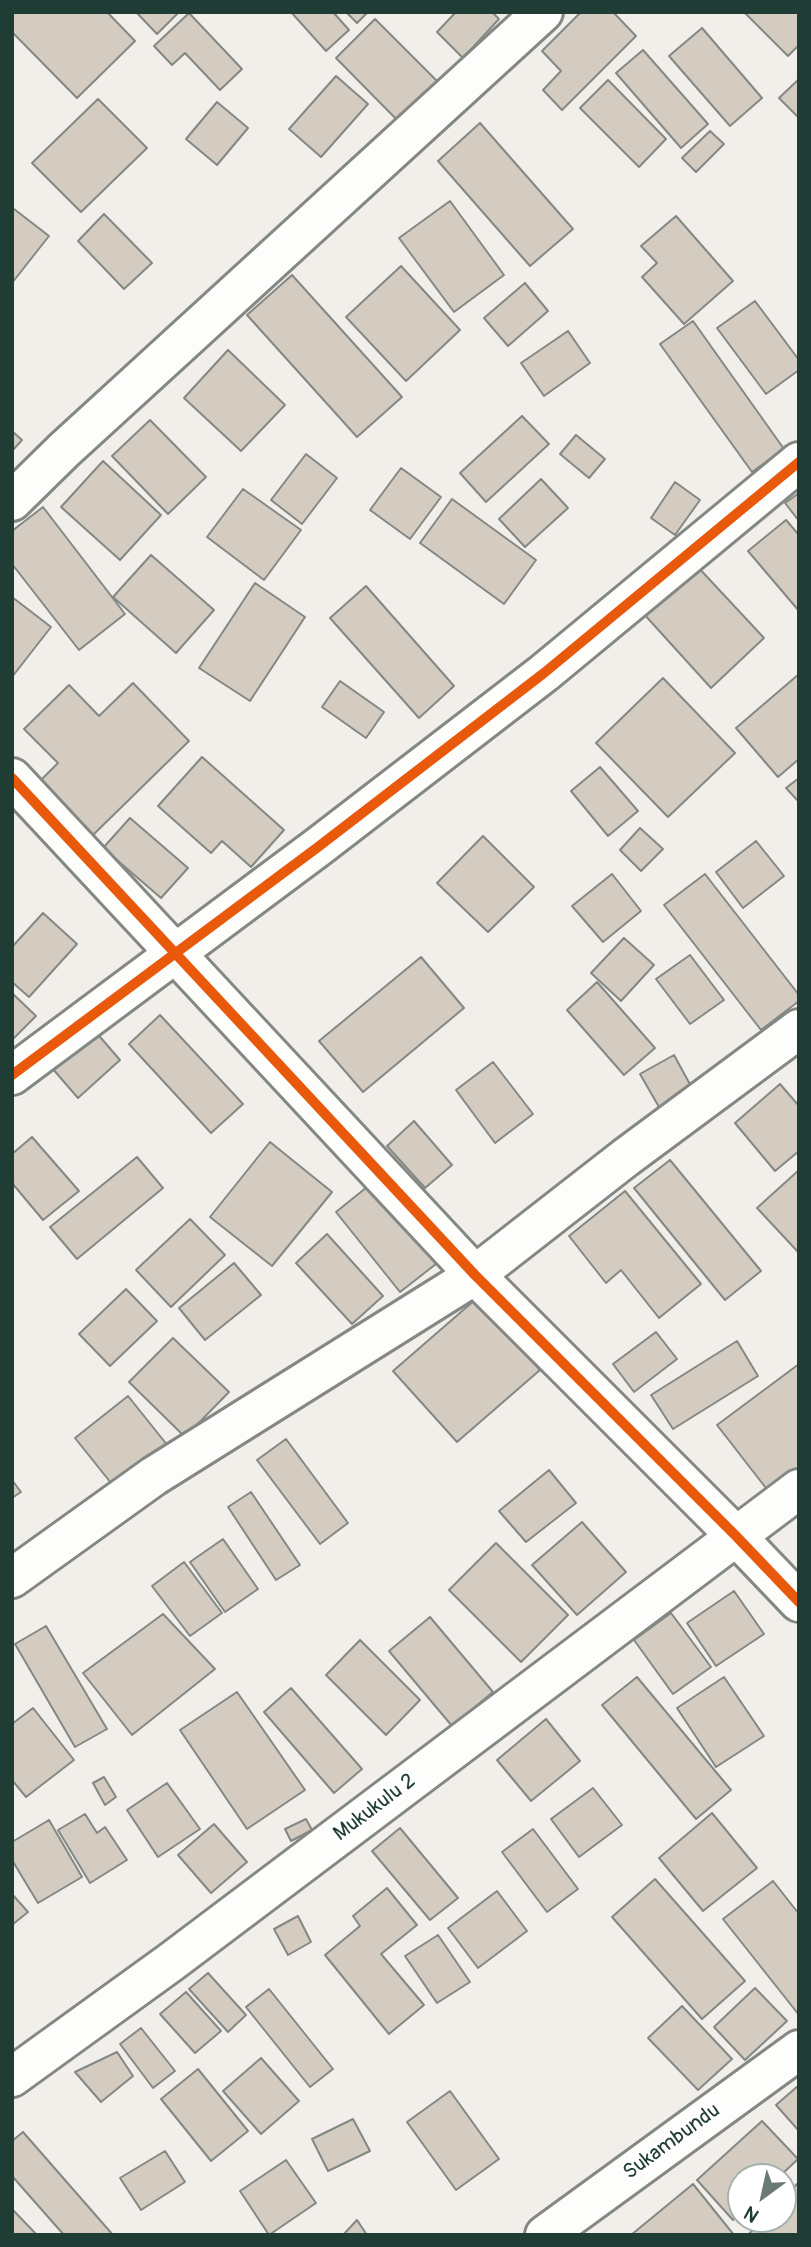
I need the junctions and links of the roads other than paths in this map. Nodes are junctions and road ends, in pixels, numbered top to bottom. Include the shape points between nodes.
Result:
1 (543, 12) edge
2 (799, 462) edge
3 (12, 501) edge
4 (12, 778) edge
5 (176, 954) junction
6 (799, 1029) edge
7 (12, 1075) edge
8 (475, 1275) junction
9 (799, 1489) edge
10 (736, 1536) junction
11 (12, 1578) edge
12 (799, 1602) edge
13 (799, 2050) edge
14 (12, 2077) edge
15 (545, 2235) edge

1 - 3 street
2 - 5 street via 544,673
4 - 5 street
5 - 7 street
5 - 8 street
6 - 8 street
8 - 10 street
8 - 11 street via 154,1476
9 - 10 street, Mukukulu 2
10 - 12 street
10 - 14 street, Mukukulu 2
13 - 15 street, Sukambundu

